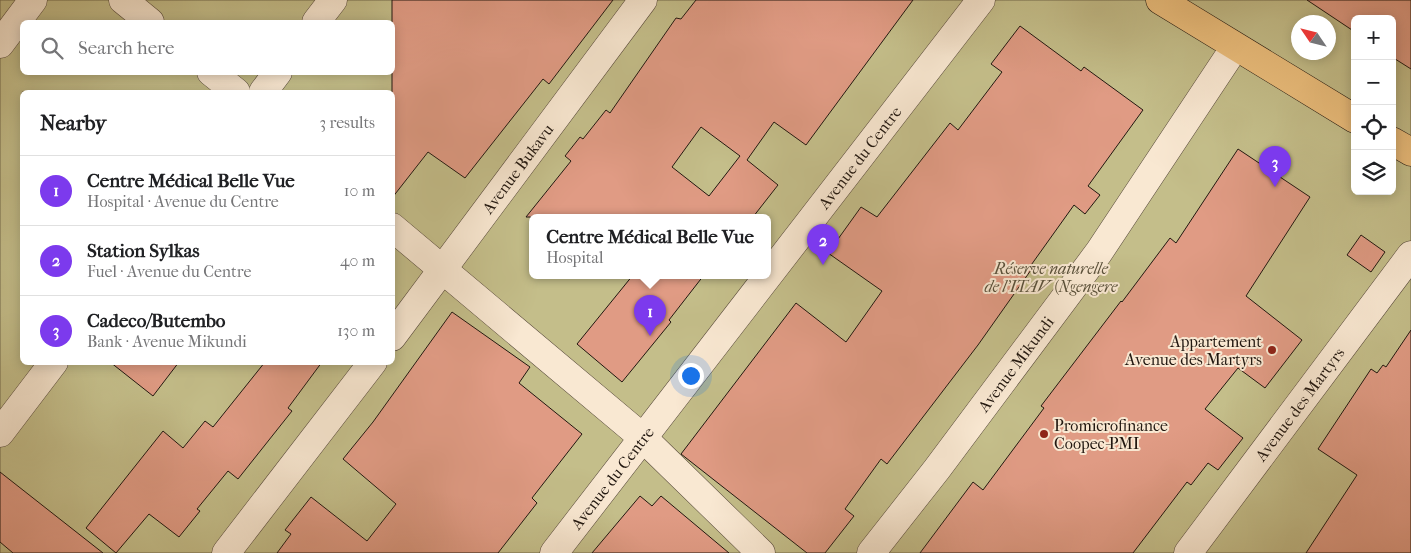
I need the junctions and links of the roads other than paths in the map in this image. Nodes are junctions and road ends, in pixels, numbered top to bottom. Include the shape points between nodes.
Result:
1 (33, 0) edge
2 (123, 0) edge
3 (333, 0) edge
4 (643, 0) edge
5 (981, 0) edge
6 (1160, 0) edge
7 (148, 20) edge
8 (318, 20) edge
9 (0, 44) edge
10 (1235, 47) junction
11 (215, 75) edge
12 (276, 75) edge
13 (234, 90) edge
14 (264, 90) edge
15 (1351, 117) edge
16 (1396, 143) edge
17 (1411, 152) edge
18 (395, 230) edge
19 (1411, 255) edge
20 (443, 271) junction
21 (771, 271) edge
22 (765, 279) edge
23 (395, 333) edge
24 (52, 365) edge
25 (371, 365) edge
26 (0, 433) edge
27 (642, 438) junction
28 (226, 553) edge
29 (554, 553) edge
30 (761, 553) edge
31 (871, 553) edge
32 (1188, 553) edge

1 - 9 street
2 - 7 street
3 - 8 street
4 - 20 street, Avenue Bukavu
5 - 21 street, Avenue du Centre
6 - 10 highway
10 - 15 highway
10 - 31 street, Avenue Mikundi via 1099,252
11 - 13 street
12 - 14 street
16 - 17 highway
18 - 20 street
19 - 32 street, Avenue des Martyrs
20 - 23 street, Avenue Bukavu
20 - 27 street
22 - 27 street, Avenue du Centre
24 - 26 street
25 - 28 street
27 - 29 street, Avenue du Centre
27 - 30 street

